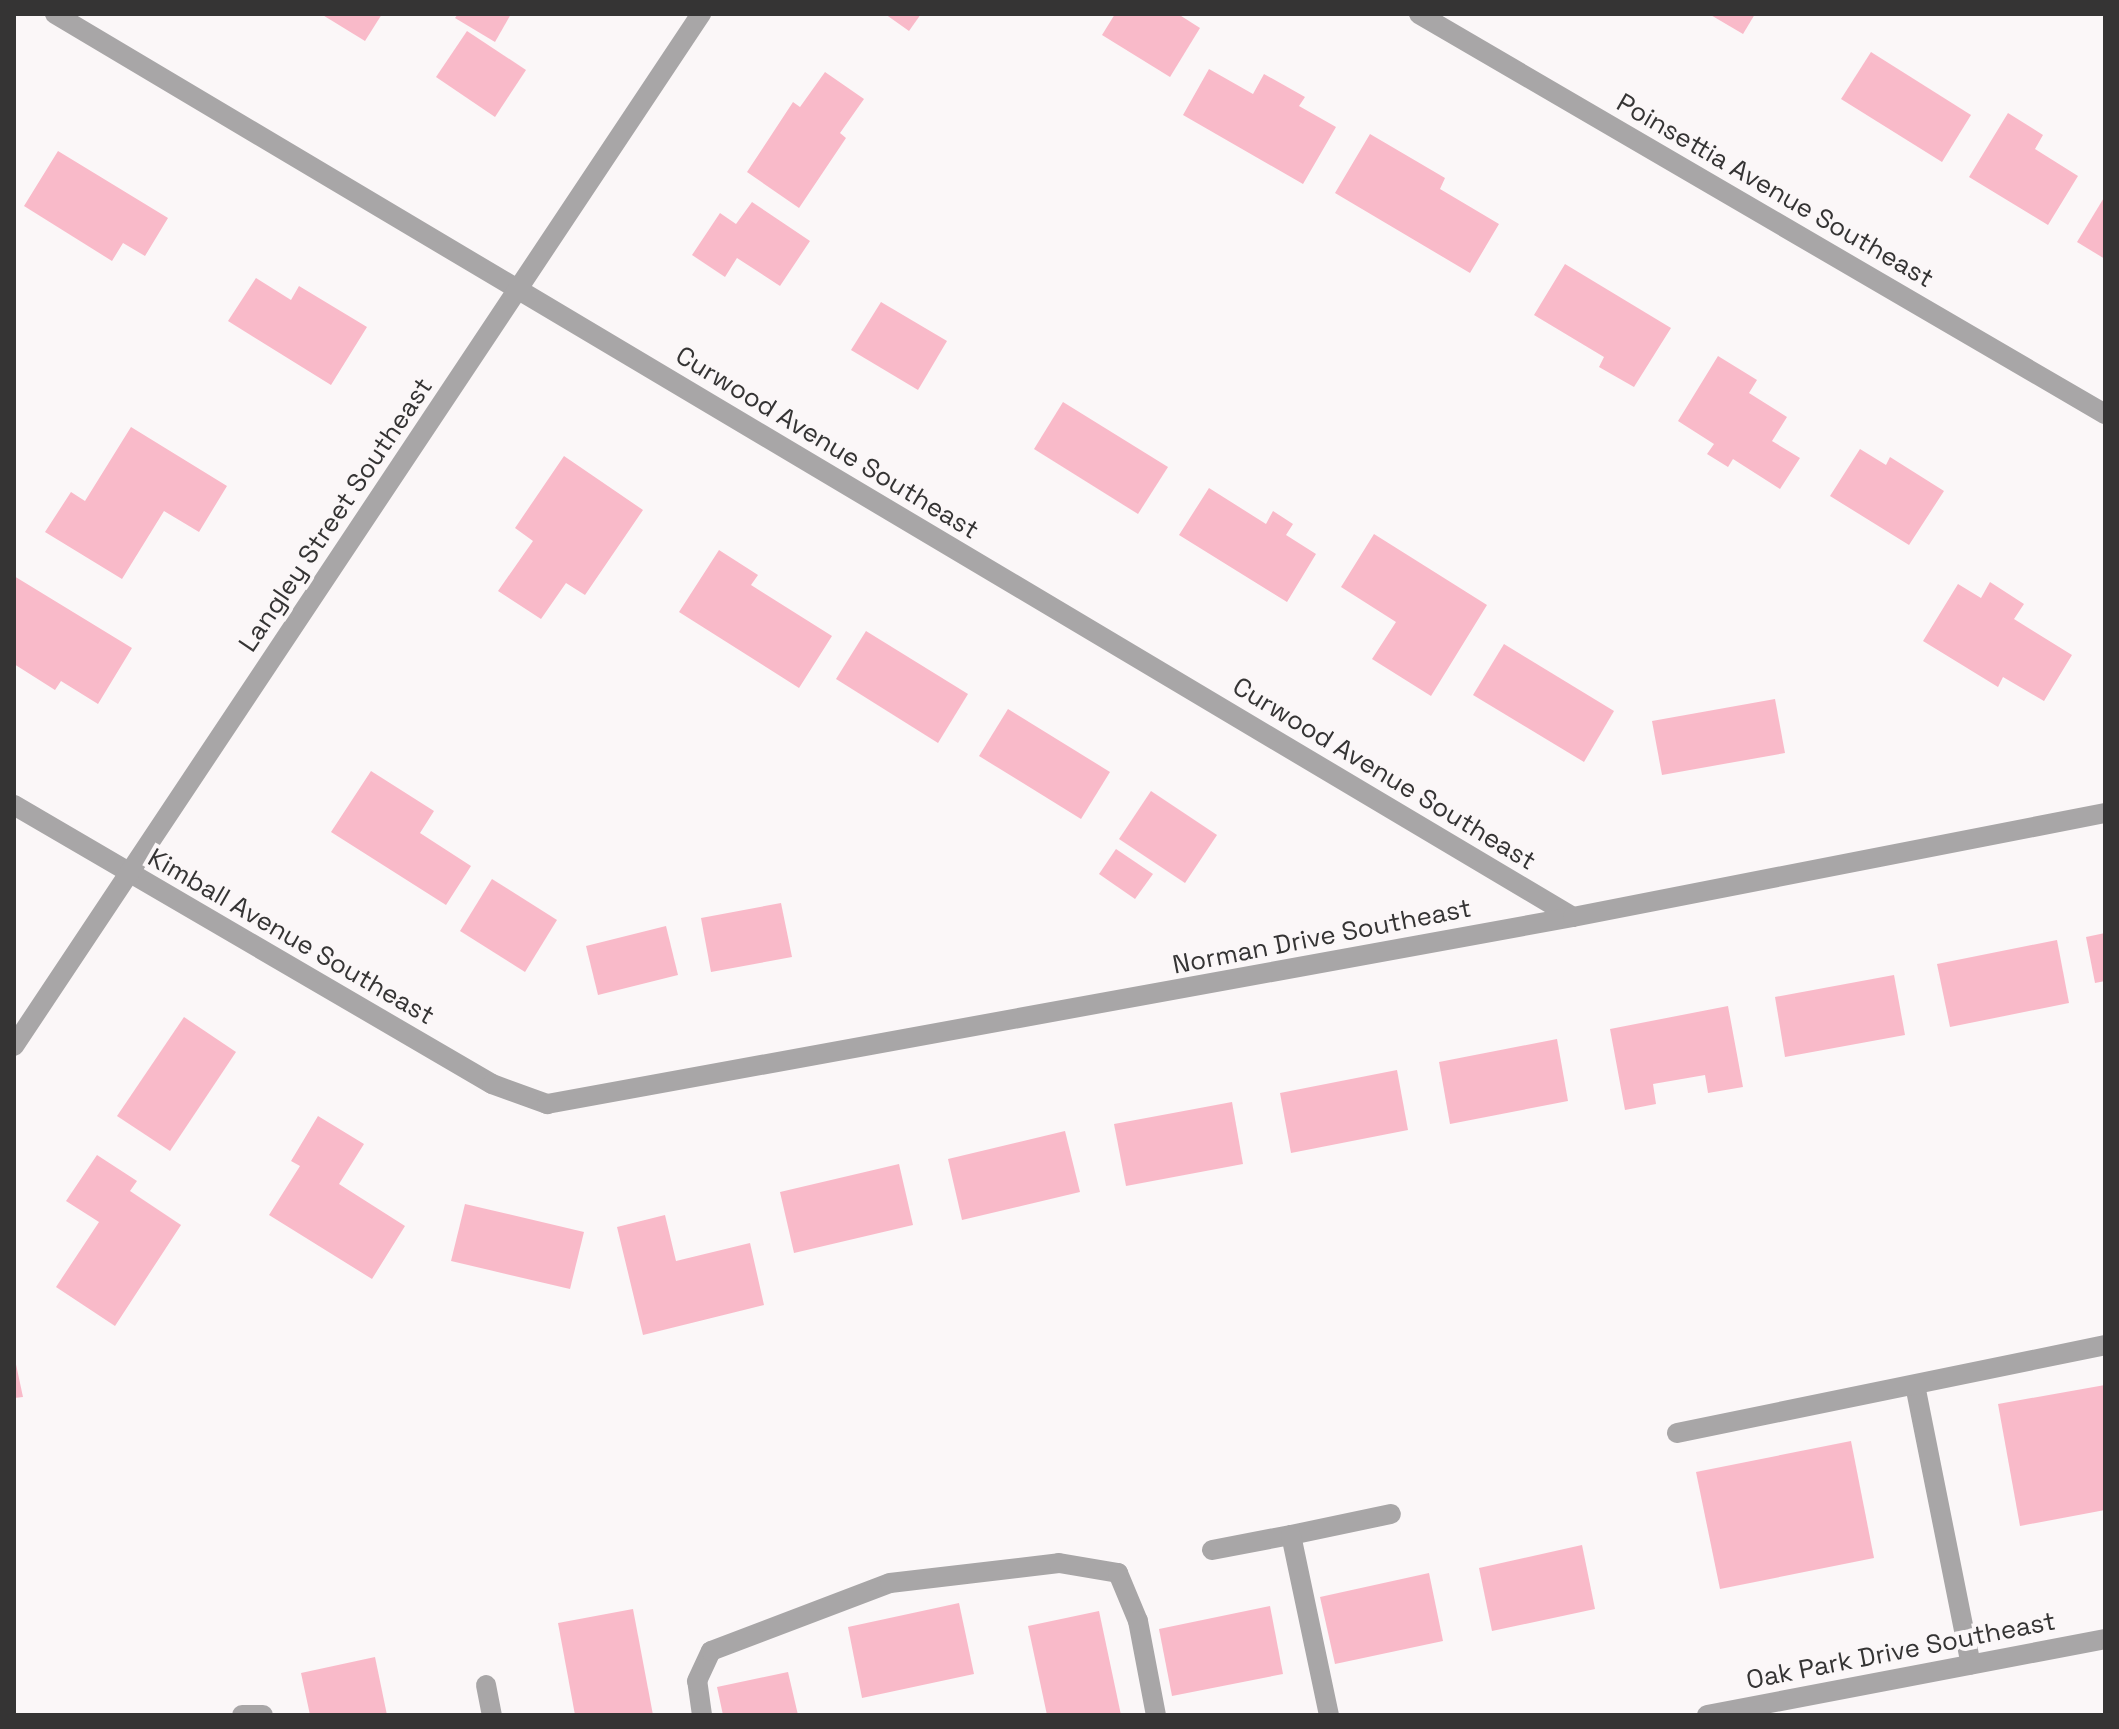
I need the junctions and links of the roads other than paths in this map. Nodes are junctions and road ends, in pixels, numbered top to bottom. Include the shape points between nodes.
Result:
1 (55, 14) edge
2 (701, 14) edge
3 (1419, 14) edge
4 (518, 290) junction
5 (2105, 414) edge
6 (14, 805) edge
7 (2105, 813) edge
8 (128, 873) junction
9 (1573, 917) junction
10 (14, 1046) edge
11 (547, 1104) joint
12 (2105, 1345) edge
13 (1915, 1385) junction
14 (1677, 1433) dead end
15 (1391, 1514) dead end
16 (1291, 1535) junction
17 (1212, 1550) dead end
18 (2105, 1639) edge
19 (1971, 1664) junction
20 (486, 1685) dead end
21 (242, 1715) edge
22 (263, 1715) edge
23 (492, 1715) edge
24 (702, 1715) edge
25 (1156, 1715) edge
26 (1329, 1715) edge
27 (1707, 1715) edge

1 - 4 street, Curwood Avenue Southeast
2 - 4 street, Langley Street Southeast
3 - 5 street, Poinsettia Avenue Southeast
4 - 8 street, Langley Street Southeast
4 - 9 street, Curwood Avenue Southeast
6 - 8 street, Kimball Avenue Southeast
7 - 9 street, Norman Drive Southeast
8 - 10 street, Langley Street Southeast
8 - 11 street, Kimball Avenue Southeast via 492,1084
9 - 11 street, Norman Drive Southeast
12 - 13 street
13 - 14 street
13 - 19 street
15 - 16 street
16 - 17 street
16 - 26 street
18 - 19 street, Oak Park Drive Southeast
19 - 27 street, Oak Park Drive Southeast
20 - 23 street
21 - 22 street
24 - 25 street via 697,1681 711,1651 890,1583 1059,1563 1118,1573 1138,1621

